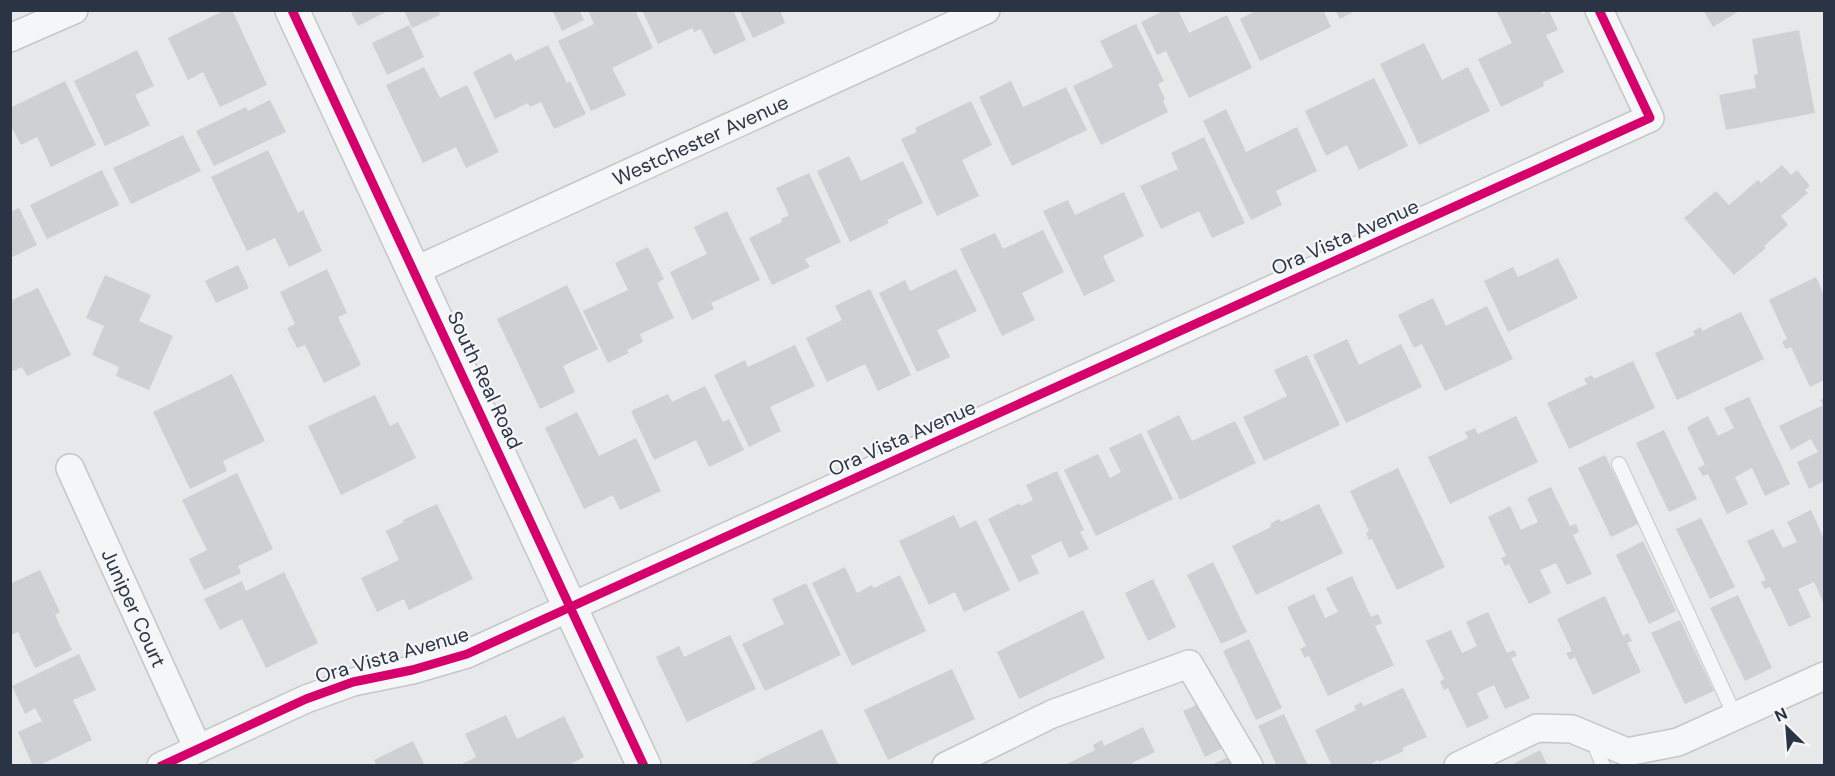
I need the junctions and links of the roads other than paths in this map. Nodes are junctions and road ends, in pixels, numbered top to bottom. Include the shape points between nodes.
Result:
1 (74, 10) edge
2 (292, 10) edge
3 (986, 10) edge
4 (1599, 10) edge
5 (10, 38) edge
6 (414, 271) junction
7 (1618, 464) dead end
8 (70, 468) dead end
9 (571, 609) junction
10 (1824, 676) edge
11 (1735, 716) junction
12 (1592, 738) junction
13 (198, 748) junction
14 (161, 765) edge
15 (644, 765) edge
16 (946, 765) edge
17 (1249, 765) edge
18 (1458, 765) edge
19 (1603, 765) edge

1 - 5 street
2 - 6 street, South Real Road
3 - 6 street, Westchester Avenue
4 - 9 street, Ora Vista Avenue via 1650,118
6 - 9 street, South Real Road
7 - 11 lane
8 - 13 street, Juniper Court
9 - 13 street, Ora Vista Avenue via 467,654 353,682 306,699
9 - 15 street, South Real Road
10 - 11 street
11 - 12 street via 1678,742 1627,752
12 - 18 street via 1572,729 1537,728
12 - 19 lane
13 - 14 street, Ora Vista Avenue
16 - 17 street via 1052,714 1189,664

